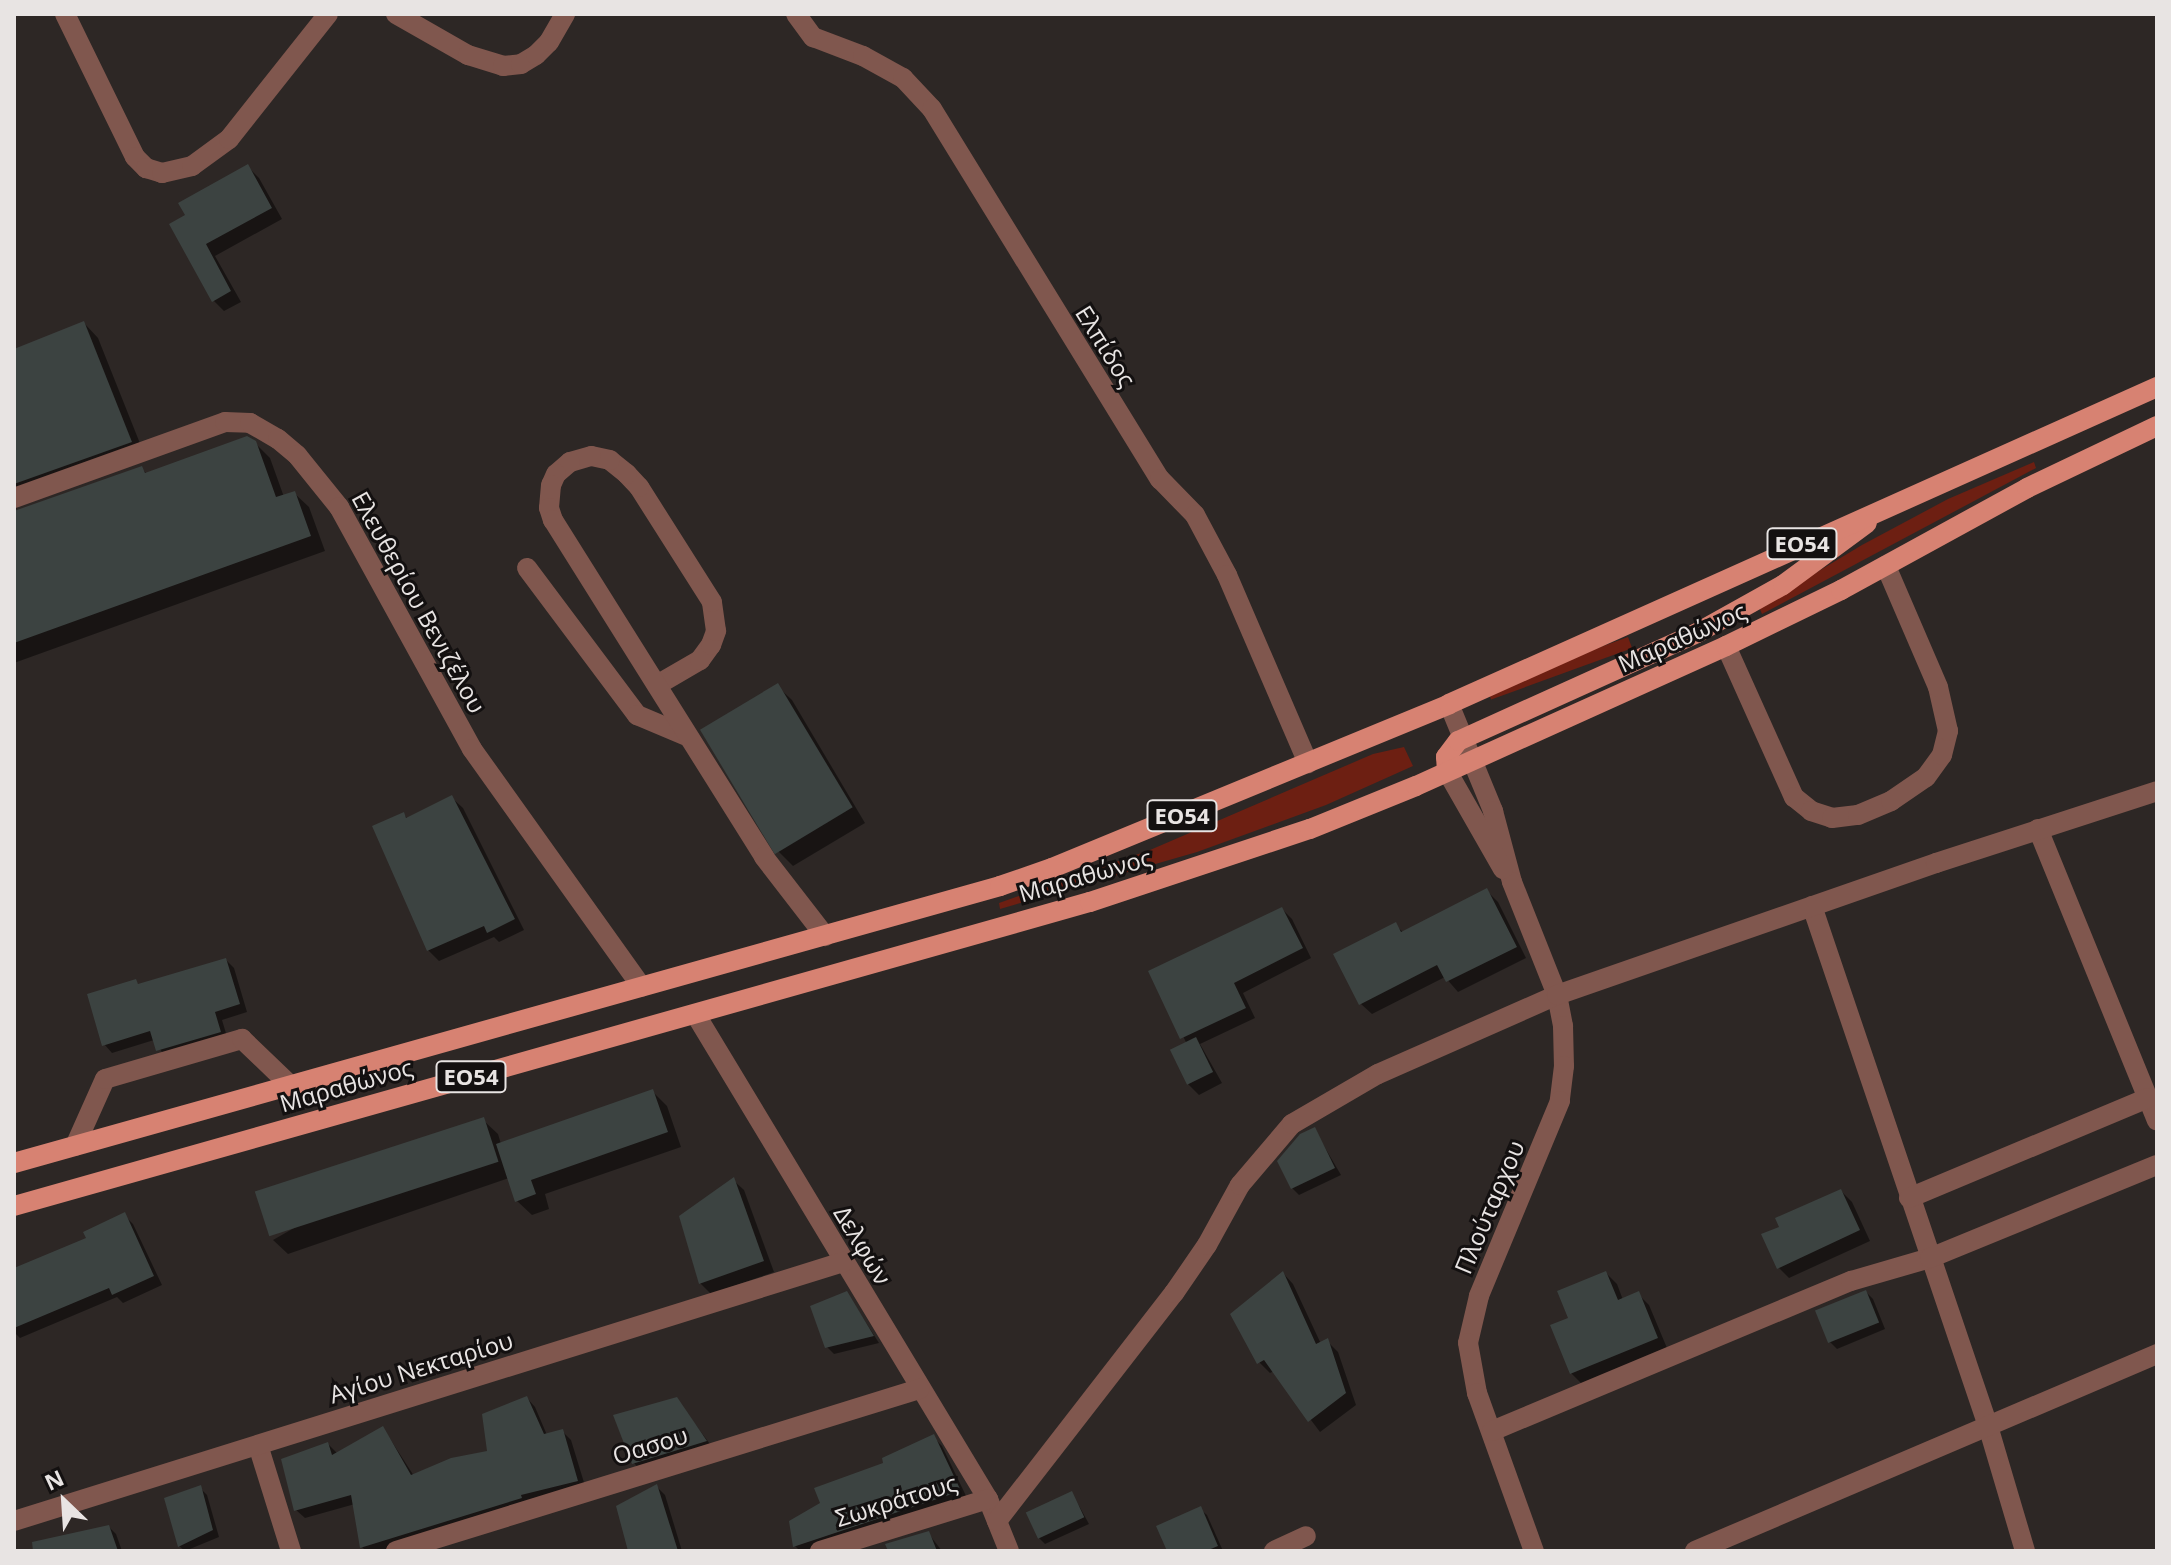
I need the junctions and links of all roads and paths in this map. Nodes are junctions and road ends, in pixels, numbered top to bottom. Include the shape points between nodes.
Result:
1 (65, 14) edge
2 (328, 14) edge
3 (396, 14) edge
4 (565, 14) edge
5 (796, 14) edge
6 (2157, 387) edge
7 (2157, 426) edge
8 (14, 498) edge
9 (1885, 507) junction
10 (1886, 566) junction
11 (527, 568) dead end
12 (1726, 646) junction
13 (657, 685) junction
14 (1449, 704) junction
15 (687, 736) junction
16 (1463, 738) junction
17 (1473, 759) junction
18 (1308, 763) junction
19 (1447, 771) junction
20 (2157, 791) edge
21 (2038, 829) junction
22 (1512, 882) junction
23 (1812, 906) junction
24 (825, 936) junction
25 (642, 987) junction
26 (1557, 995) junction
27 (696, 1015) junction
28 (290, 1085) junction
29 (2148, 1098) junction
30 (2157, 1121) edge
31 (75, 1146) junction
32 (14, 1163) edge
33 (2157, 1165) edge
34 (1909, 1198) junction
35 (14, 1206) edge
36 (1930, 1258) junction
37 (843, 1262) junction
38 (2157, 1354) edge
39 (919, 1389) junction
40 (1988, 1426) junction
41 (1492, 1431) junction
42 (258, 1445) junction
43 (988, 1499) junction
44 (14, 1521) edge
45 (997, 1521) junction
46 (1306, 1536) dead end
47 (291, 1551) edge
48 (396, 1551) edge
49 (820, 1551) edge
50 (1009, 1551) edge
51 (1274, 1551) edge
52 (1534, 1551) edge
53 (1695, 1551) edge
54 (2025, 1551) edge

1 - 2 street via 135,157 146,168 171,172 192,166 229,139
3 - 4 street via 468,55 503,66 536,55
5 - 18 street, Ελπίδος via 813,37 903,78 932,109 1160,479 1195,515 1227,575
6 - 9 main road, Μαραθώνος / ΕΟ54
7 - 10 main road, Μαραθώνος / ΕΟ54 via 2027,488
8 - 25 street, Ελευθερίου Βενιζέλου via 225,422 250,423 278,439 339,507 472,749
9 - 14 main road, Μαραθώνος / ΕΟ54
9 - 16 main road via 1828,554 1697,633
10 - 12 main road, Μαραθώνος / ΕΟ54
10 - 12 street via 1938,687 1948,731 1942,755 1926,777 1891,801 1858,815 1832,818 1811,811 1794,797
11 - 15 street via 637,715
12 - 17 main road, Μαραθώνος / ΕΟ54
13 - 13 street via 553,520 551,485 570,462 591,456 610,460 627,474 712,602 716,631 711,645 700,660
13 - 15 street
14 - 16 street, Πλούταρχου
14 - 18 main road, Μαραθώνος / ΕΟ54
15 - 24 street via 764,857
16 - 17 street, Πλούταρχου
16 - 19 main road via 1448,753
17 - 19 main road, Μαραθώνος / ΕΟ54
17 - 22 street, Πλούταρχου
18 - 24 main road, Μαραθώνος / ΕΟ54 via 1052,868
19 - 22 street, Πλούταρχου
19 - 27 main road, Μαραθώνος / ΕΟ54 via 1217,862
20 - 21 street
21 - 23 street
21 - 29 street
22 - 26 street, Πλούταρχου
23 - 26 street
23 - 34 street
24 - 25 main road, Μαραθώνος / ΕΟ54
25 - 28 main road, Μαραθώνος / ΕΟ54
26 - 41 street, Πλούταρχου via 1565,1048 1560,1101 1470,1328 1472,1373
26 - 45 street via 1378,1074 1292,1124 1240,1185 1174,1293
27 - 35 main road, Μαραθώνος / ΕΟ54
27 - 37 street, Δελφών
28 - 31 main road, Μαραθώνος / ΕΟ54
28 - 31 street via 242,1039 105,1079
29 - 30 street
29 - 34 street
31 - 32 main road, Μαραθώνος / ΕΟ54
33 - 36 street
34 - 36 street
36 - 40 street
36 - 41 street via 1851,1281
37 - 39 street, Δελφών
37 - 42 street, Αγίου Νεκταρίου
38 - 40 street
39 - 43 street, Δελφών
39 - 48 street, Οασου
40 - 53 street
40 - 54 street
41 - 52 street, Πλούταρχου
42 - 44 street, Αγίου Νεκταρίου
42 - 47 street
43 - 45 street, Δελφών
43 - 49 street, Σωκράτους
45 - 50 street, Δελφών
46 - 51 street

